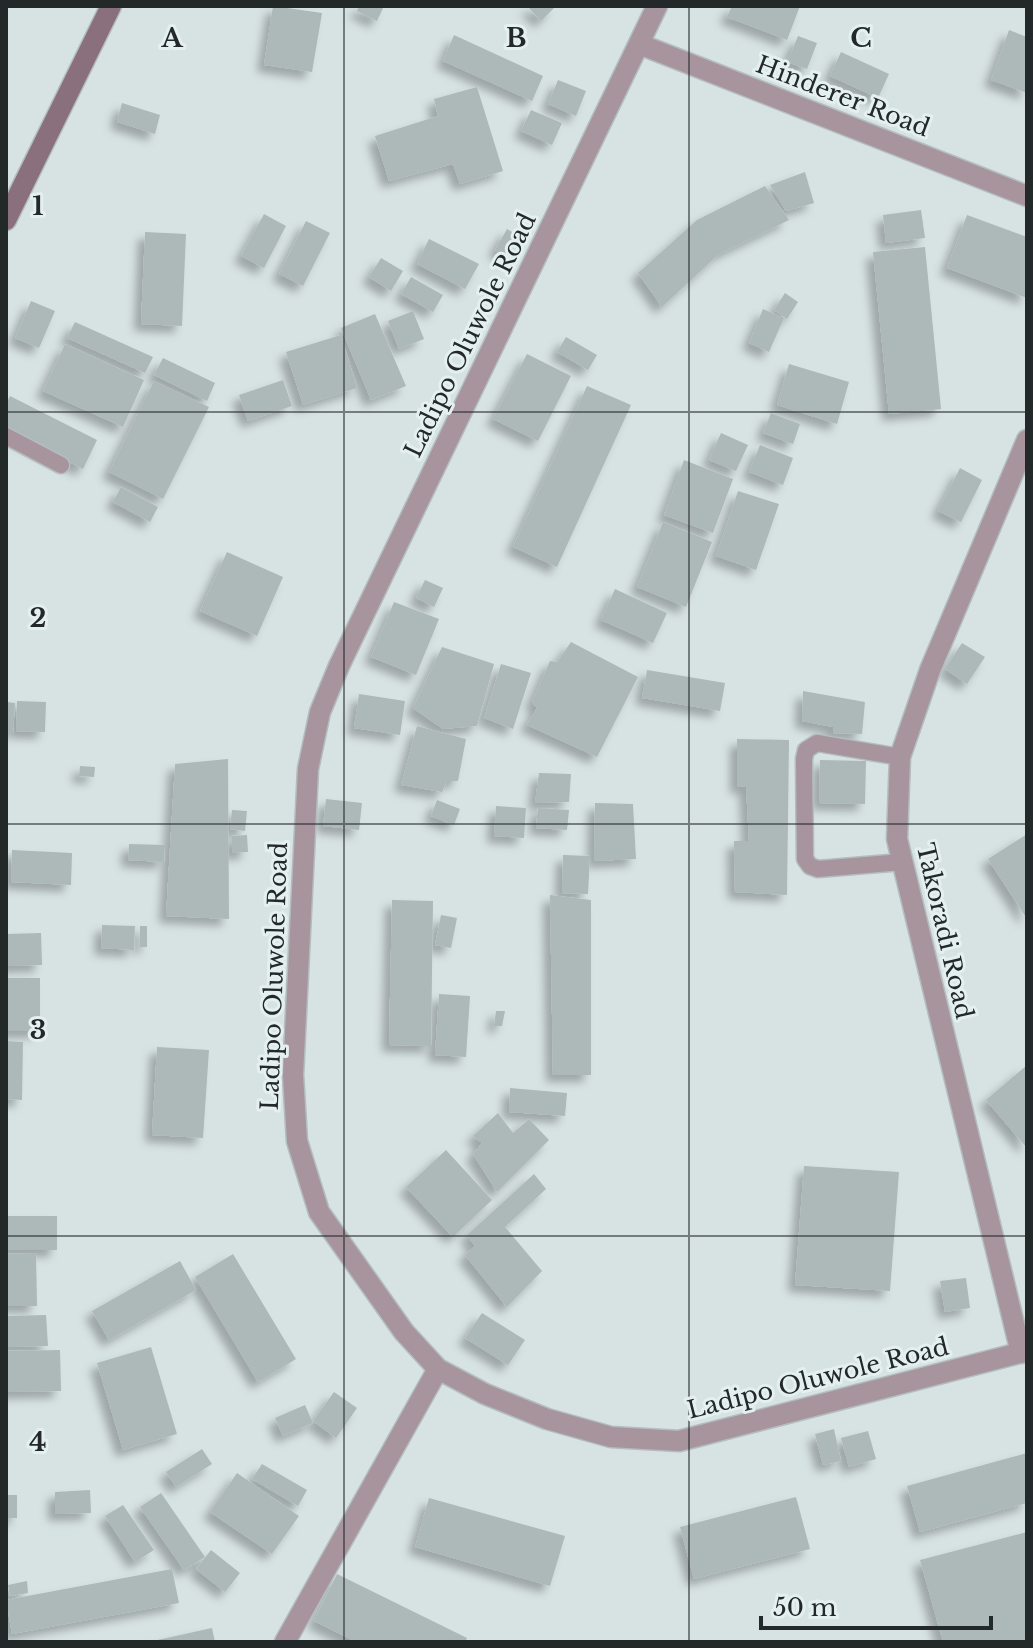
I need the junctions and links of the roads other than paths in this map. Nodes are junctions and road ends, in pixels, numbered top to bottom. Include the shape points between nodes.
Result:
1 (111, 6) edge
2 (657, 6) edge
3 (639, 44) junction
4 (1027, 196) edge
5 (6, 220) edge
6 (6, 436) edge
7 (1027, 440) edge
8 (61, 465) dead end
9 (900, 757) junction
10 (902, 862) junction
11 (1024, 1352) edge
12 (438, 1369) junction
13 (285, 1642) edge

1 - 5 street
2 - 3 street, Ladipo Oluwole Road
3 - 4 street, Hinderer Road
3 - 12 street, Ladipo Oluwole Road via 339,666 320,712 308,769 293,1075 297,1141 319,1212 404,1332
6 - 8 lane
7 - 9 street, Takoradi Road via 930,670
9 - 10 street, Takoradi Road via 897,839
9 - 10 lane via 817,743 806,750 805,859 818,869
10 - 11 street, Takoradi Road
11 - 12 street, Ladipo Oluwole Road via 679,1441 611,1437 547,1419
12 - 13 street

